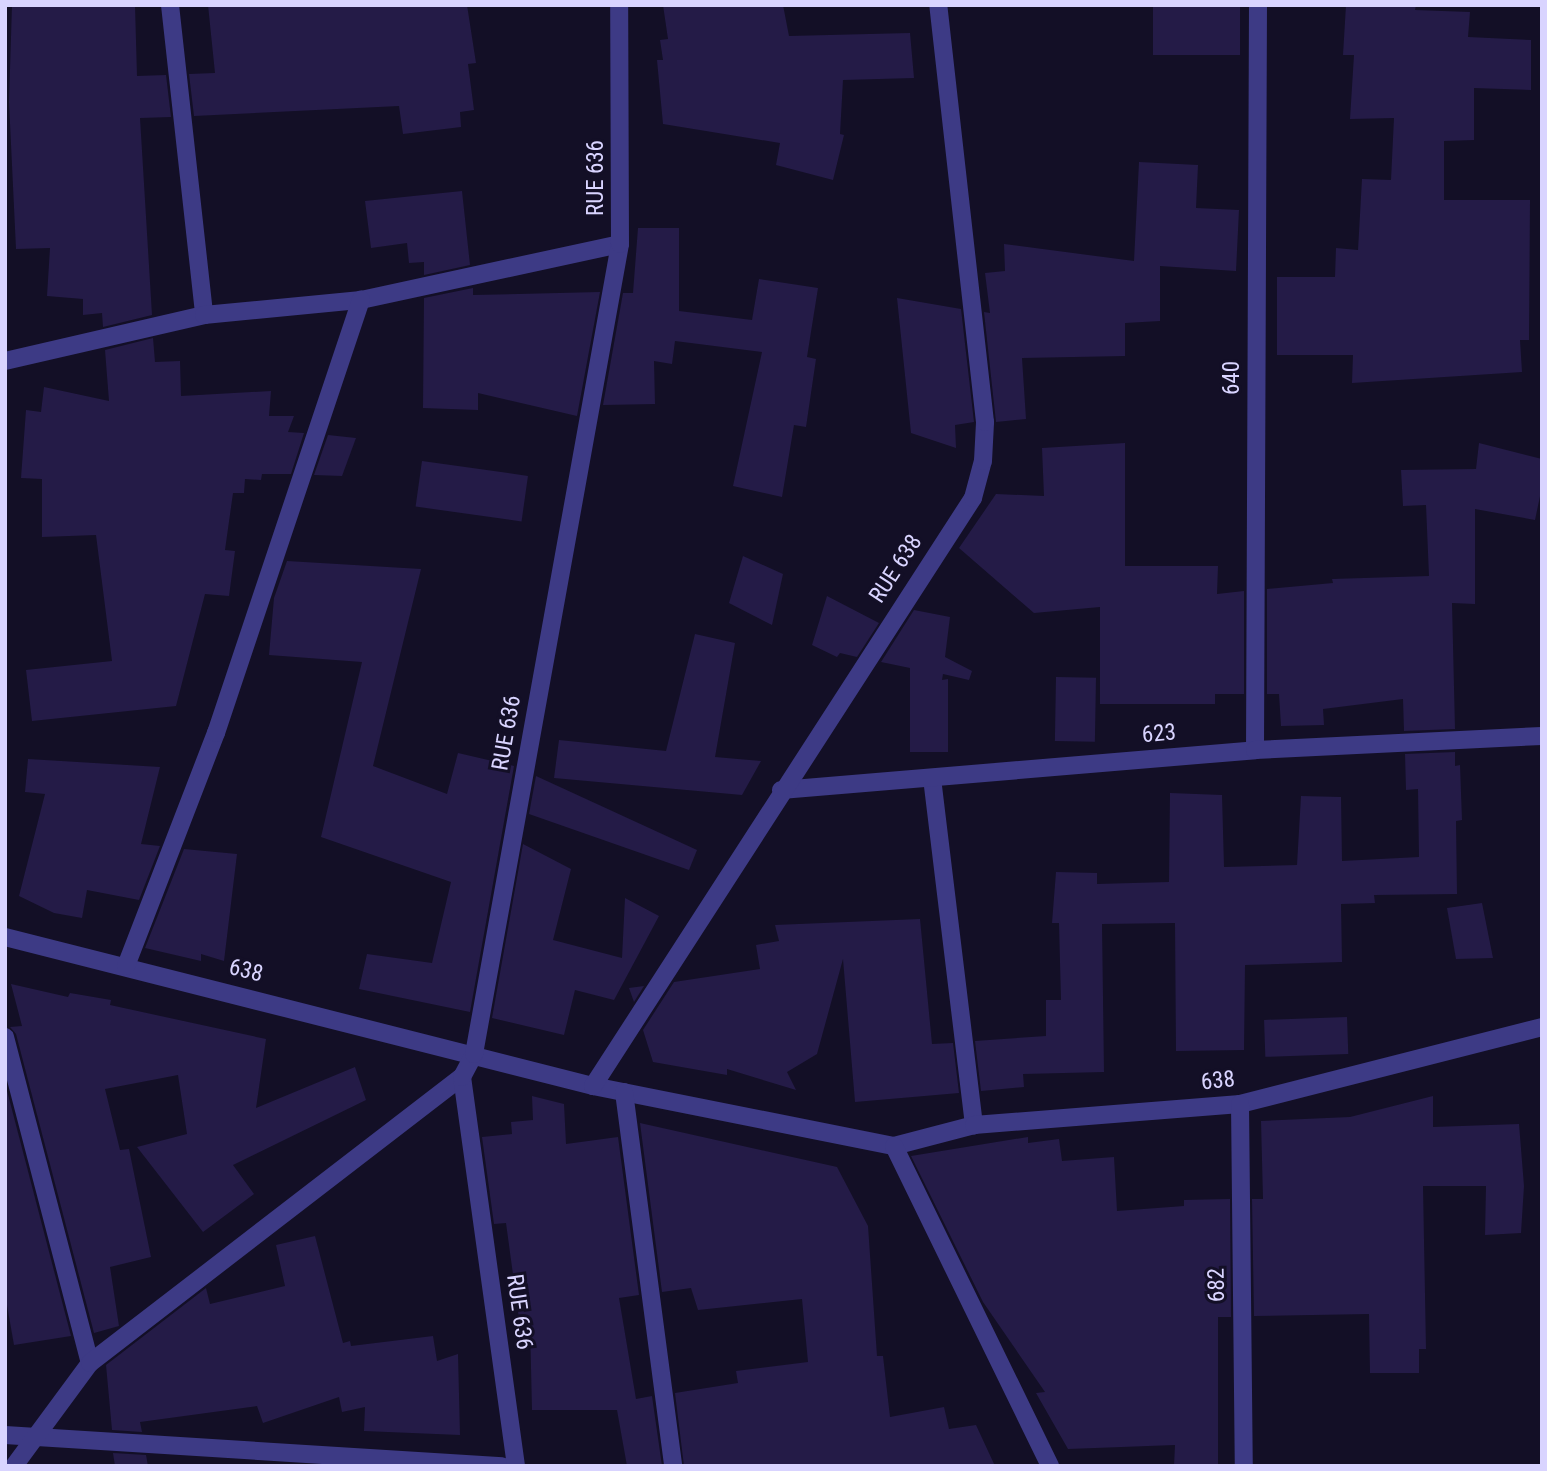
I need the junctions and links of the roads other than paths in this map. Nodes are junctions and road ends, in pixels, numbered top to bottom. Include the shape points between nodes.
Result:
1 (170, 5) edge
2 (619, 5) edge
3 (939, 5) edge
4 (1258, 5) edge
5 (620, 244) junction
6 (361, 300) junction
7 (204, 315) junction
8 (5, 361) edge
9 (1542, 736) edge
10 (1255, 750) junction
11 (932, 778) junction
12 (781, 790) junction
13 (5, 937) edge
14 (126, 967) junction
15 (1542, 1027) edge
16 (5, 1037) edge
17 (474, 1054) junction
18 (462, 1077) junction
19 (593, 1086) junction
20 (624, 1092) junction
21 (1240, 1104) junction
22 (974, 1125) junction
23 (894, 1146) junction
24 (90, 1363) junction
25 (5, 1435) edge
26 (33, 1438) junction
27 (14, 1466) edge
28 (502, 1466) edge
29 (516, 1466) edge
30 (673, 1466) edge
31 (1050, 1466) edge
32 (1244, 1466) edge

1 - 7 street
2 - 5 street, RUE 636
3 - 12 street, RUE 638 via 985,422 984,461 973,498
4 - 10 street, 640
5 - 6 street
5 - 17 street, RUE 636
6 - 7 street
6 - 14 street via 216,733
7 - 8 street
9 - 10 street, 623
10 - 11 street, 623
11 - 12 street, 623
11 - 22 street
12 - 19 street, RUE 638
13 - 14 street, 638
14 - 17 street, 638
15 - 21 street, 638
16 - 24 street
17 - 18 street, RUE 636
17 - 19 street, 638
18 - 24 street
18 - 29 street, RUE 636
19 - 20 street, 638
20 - 23 street, 638
20 - 30 street
21 - 22 street, 638
21 - 32 street, 682
22 - 23 street, 638
23 - 31 street
24 - 26 street
25 - 26 street
26 - 27 street
26 - 28 street

